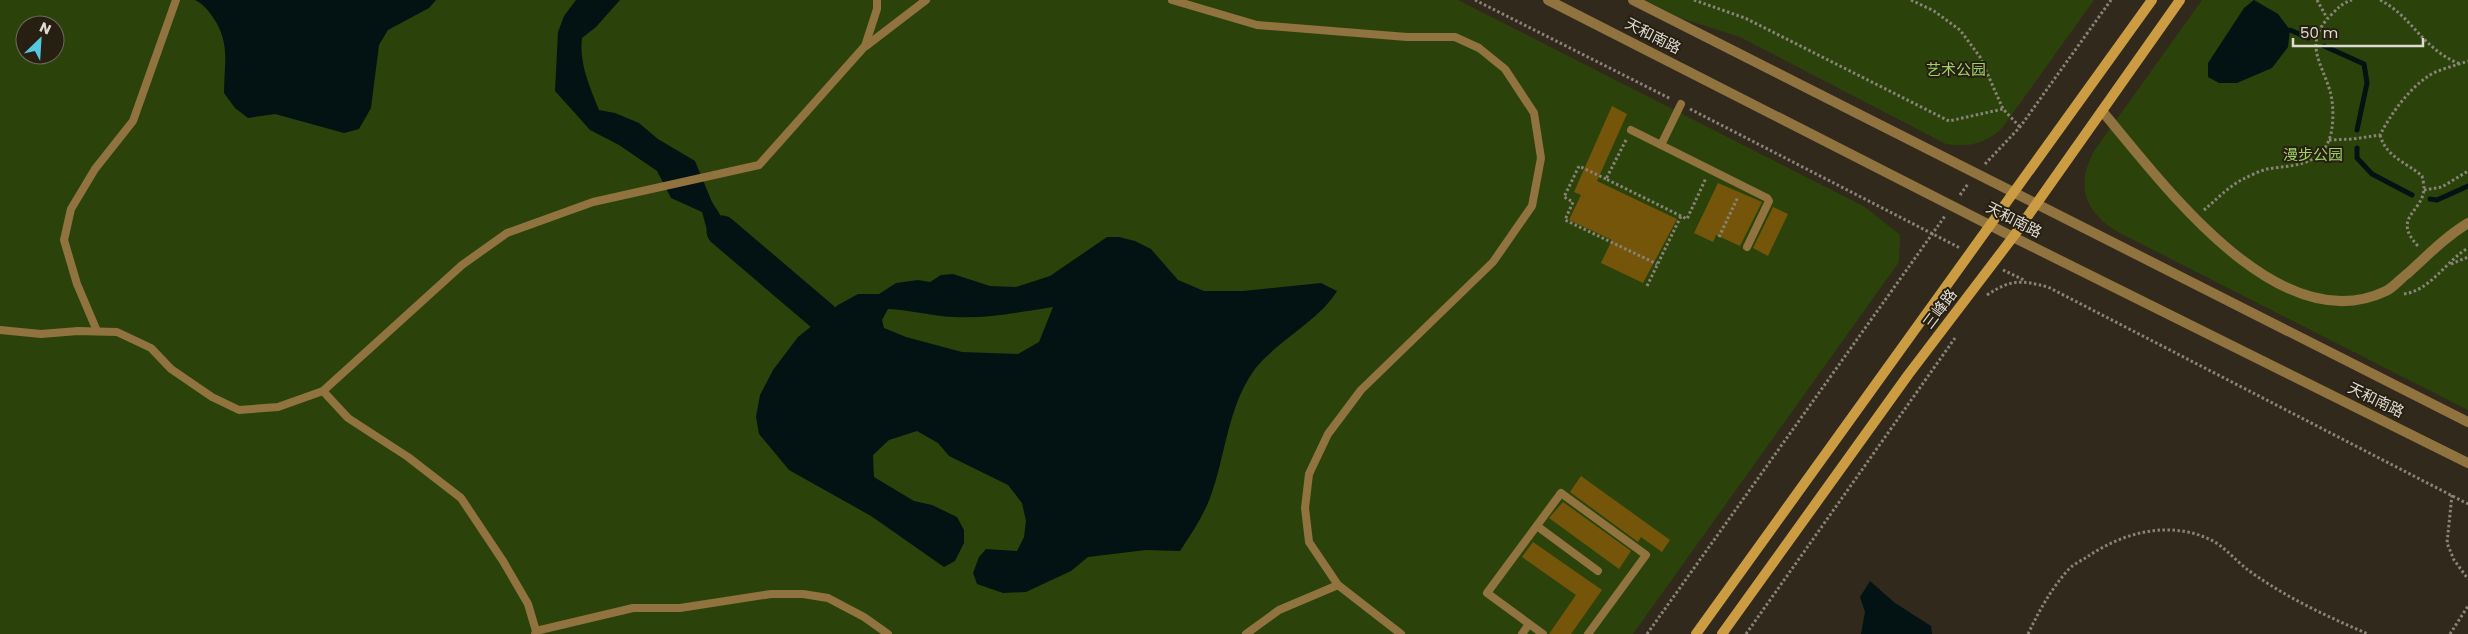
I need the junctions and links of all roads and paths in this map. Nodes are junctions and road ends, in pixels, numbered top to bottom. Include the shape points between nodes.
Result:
1 (176, 0) edge
2 (878, 0) edge
3 (926, 0) edge
4 (1172, 0) edge
5 (1475, 0) edge
6 (1548, 0) edge
7 (1633, 0) edge
8 (1694, 0) edge
9 (1911, 0) edge
10 (2110, 0) edge
11 (2152, 0) edge
12 (2180, 0) edge
13 (2316, 0) edge
14 (2352, 0) edge
15 (2380, 0) edge
16 (2328, 18) junction
17 (865, 46) junction
18 (2468, 62) edge
19 (2460, 64) junction
20 (1681, 104) junction
21 (2003, 109) junction
22 (2102, 111) junction
23 (2020, 127) junction
24 (1631, 130) joint
25 (2380, 135) junction
26 (2329, 140) junction
27 (1661, 145) junction
28 (1710, 169) junction
29 (2468, 171) edge
30 (1975, 174) junction
31 (1606, 179) junction
32 (1744, 185) junction
33 (2424, 190) junction
34 (2013, 192) junction
35 (2038, 202) junction
36 (1952, 206) junction
37 (1681, 216) junction
38 (2196, 217) junction
39 (2468, 223) edge
40 (1989, 224) junction
41 (1932, 234) junction
42 (1719, 237) dead end
43 (2013, 237) junction
44 (1747, 247) dead end
45 (1969, 253) junction
46 (2426, 256) junction
47 (2468, 257) edge
48 (1657, 264) junction
49 (1992, 265) junction
50 (2448, 265) dead end
51 (2024, 280) junction
52 (1646, 286) dead end
53 (1983, 298) dead end
54 (0, 330) edge
55 (97, 331) junction
56 (1956, 337) dead end
57 (323, 391) junction
58 (2468, 422) edge
59 (2468, 463) edge
60 (2452, 495) junction
61 (2468, 504) edge
62 (1537, 526) junction
63 (1598, 570) dead end
64 (2468, 579) edge
65 (1338, 585) junction
66 (2468, 606) edge
67 (1530, 624) junction
68 (536, 632) edge
69 (888, 634) edge
70 (1246, 634) edge
71 (1402, 634) edge
72 (1522, 634) edge
73 (1543, 634) edge
74 (1588, 634) edge
75 (1647, 634) edge
76 (1696, 634) edge
77 (1722, 634) edge
78 (1746, 634) edge
79 (2028, 634) edge
80 (2368, 634) edge
81 (2450, 634) edge

1 - 55 lane via 133,120 95,169 71,210 64,240 77,284
2 - 17 lane
3 - 17 lane
4 - 65 lane via 1257,25 1407,37 1455,37 1479,48 1505,70 1534,113 1541,158 1532,206 1492,262 1362,390 1328,434 1309,474 1305,508 1309,542
5 - 20 path
6 - 36 street, 天和南路
7 - 30 street, 天和南路
8 - 21 path via 1745,18 1949,120
9 - 21 path via 1934,11 1960,30 1980,57
10 - 23 path
11 - 34 main road, 三峰路
12 - 22 main road, 三峰路
13 - 16 path
14 - 16 path via 2342,3
15 - 19 path via 2399,14 2435,51
16 - 26 path via 2320,27 2315,44 2318,61 2331,92
17 - 57 lane via 759,165 593,202 507,233 462,265
18 - 19 path
19 - 25 path via 2428,76 2388,120
20 - 27 lane
20 - 41 path
21 - 23 path
22 - 35 main road, 三峰路
22 - 38 street
23 - 30 path
24 - 27 lane
24 - 31 path
25 - 26 path
25 - 33 path via 2390,154 2422,176
26 - 38 path via 2321,153 2307,163 2265,170 2242,180
27 - 28 lane
28 - 32 lane
28 - 37 path via 1686,219
29 - 33 path via 2442,187
30 - 34 street, 天和南路
30 - 36 path
31 - 37 path
31 - 48 path via 1579,166 1564,197 1573,202 1564,220
32 - 42 path
32 - 44 lane via 1769,201
33 - 46 path via 2407,223 2408,236
34 - 35 street, 天和南路
34 - 40 main road, 三峰路
35 - 43 main road, 三峰路
35 - 58 street, 天和南路
36 - 40 street, 天和南路
36 - 41 path
37 - 48 path
38 - 46 street via 2227,250 2272,281 2319,300 2357,302 2388,290
39 - 46 street
40 - 43 street, 天和南路
40 - 45 main road, 三峰路
41 - 45 path
41 - 75 path
43 - 49 main road, 三峰路
43 - 59 street, 天和南路
45 - 76 main road, 三峰路
47 - 50 path
48 - 52 path
49 - 51 path
49 - 77 main road, 三峰路 via 1908,375
51 - 53 path via 2001,286
51 - 60 path via 2048,287
54 - 55 lane via 41,334
55 - 57 lane via 117,332 151,348 171,369 212,398 239,410 278,407
56 - 78 path
57 - 68 lane via 348,418 408,457 461,498 528,604
60 - 61 path
60 - 64 path via 2447,543 2454,560
62 - 63 lane
62 - 67 lane via 1487,594
62 - 74 lane via 1561,493 1646,555
65 - 70 lane via 1280,610
65 - 71 lane
66 - 81 path
67 - 72 lane
67 - 73 lane
68 - 69 lane via 633,608 680,608 771,594 803,594 828,598
79 - 80 path via 2040,608 2069,568 2120,539 2153,530 2178,531 2210,539 2248,570 2302,604

